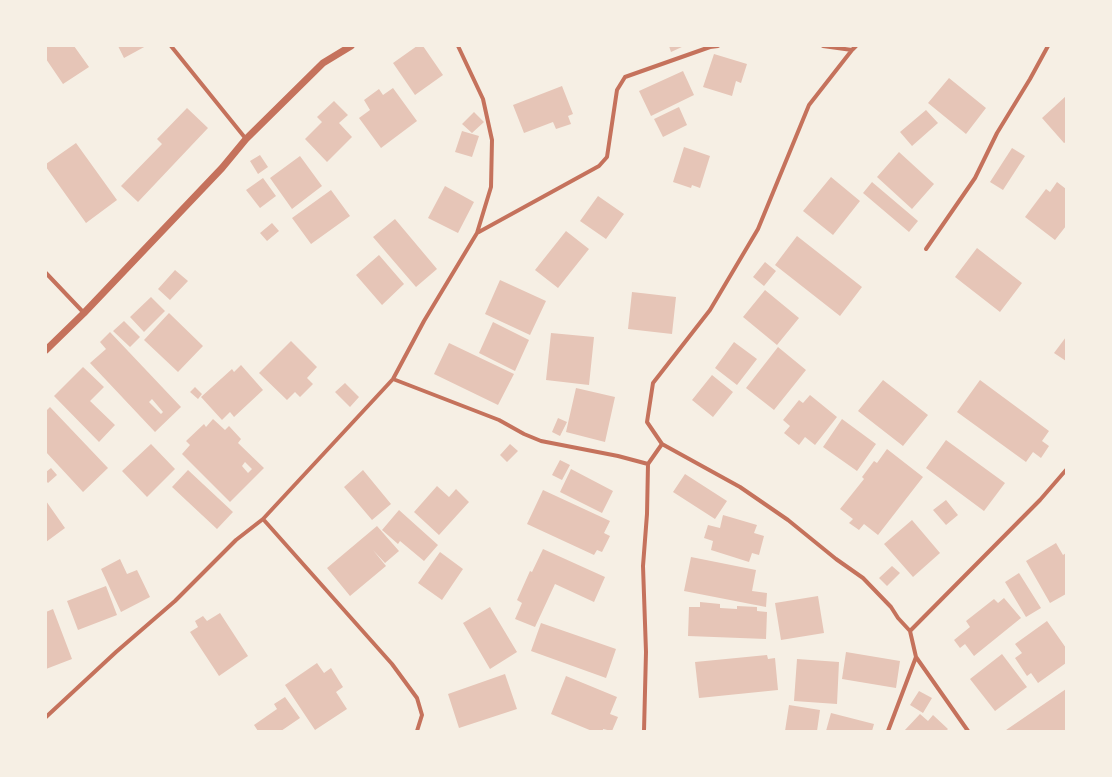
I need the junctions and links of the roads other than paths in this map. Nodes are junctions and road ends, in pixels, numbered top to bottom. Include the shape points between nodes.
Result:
1 (171, 46) edge
2 (351, 46) edge
3 (458, 46) edge
4 (718, 46) edge
5 (823, 46) edge
6 (856, 46) edge
7 (1048, 46) edge
8 (852, 50) junction
9 (246, 139) junction
10 (477, 233) junction
11 (926, 249) dead end
12 (46, 273) edge
13 (84, 313) junction
14 (46, 350) edge
15 (393, 379) junction
16 (662, 444) junction
17 (648, 464) junction
18 (1066, 470) edge
19 (263, 520) junction
20 (910, 631) junction
21 (916, 657) junction
22 (46, 718) edge
23 (418, 731) edge
24 (644, 731) edge
25 (888, 731) edge
26 (968, 731) edge

1 - 9 street
2 - 9 street via 323,63
3 - 10 street via 483,99 492,140 491,187
4 - 10 street via 625,77 617,90 607,157 599,166
5 - 8 street
6 - 8 street
7 - 11 street via 997,133 975,178
8 - 16 street via 809,105 758,229 710,310 653,384 647,422
9 - 13 street via 222,168
10 - 15 street via 424,321
12 - 13 street
13 - 14 street
15 - 17 street via 499,420 541,441
15 - 19 street
16 - 17 street
16 - 20 street via 740,487 788,520 863,578
17 - 24 street via 643,566 646,652
18 - 20 street via 1040,500
19 - 22 street via 236,540 175,601
19 - 23 street via 392,664 416,698 422,715
20 - 21 street
21 - 25 street
21 - 26 street

